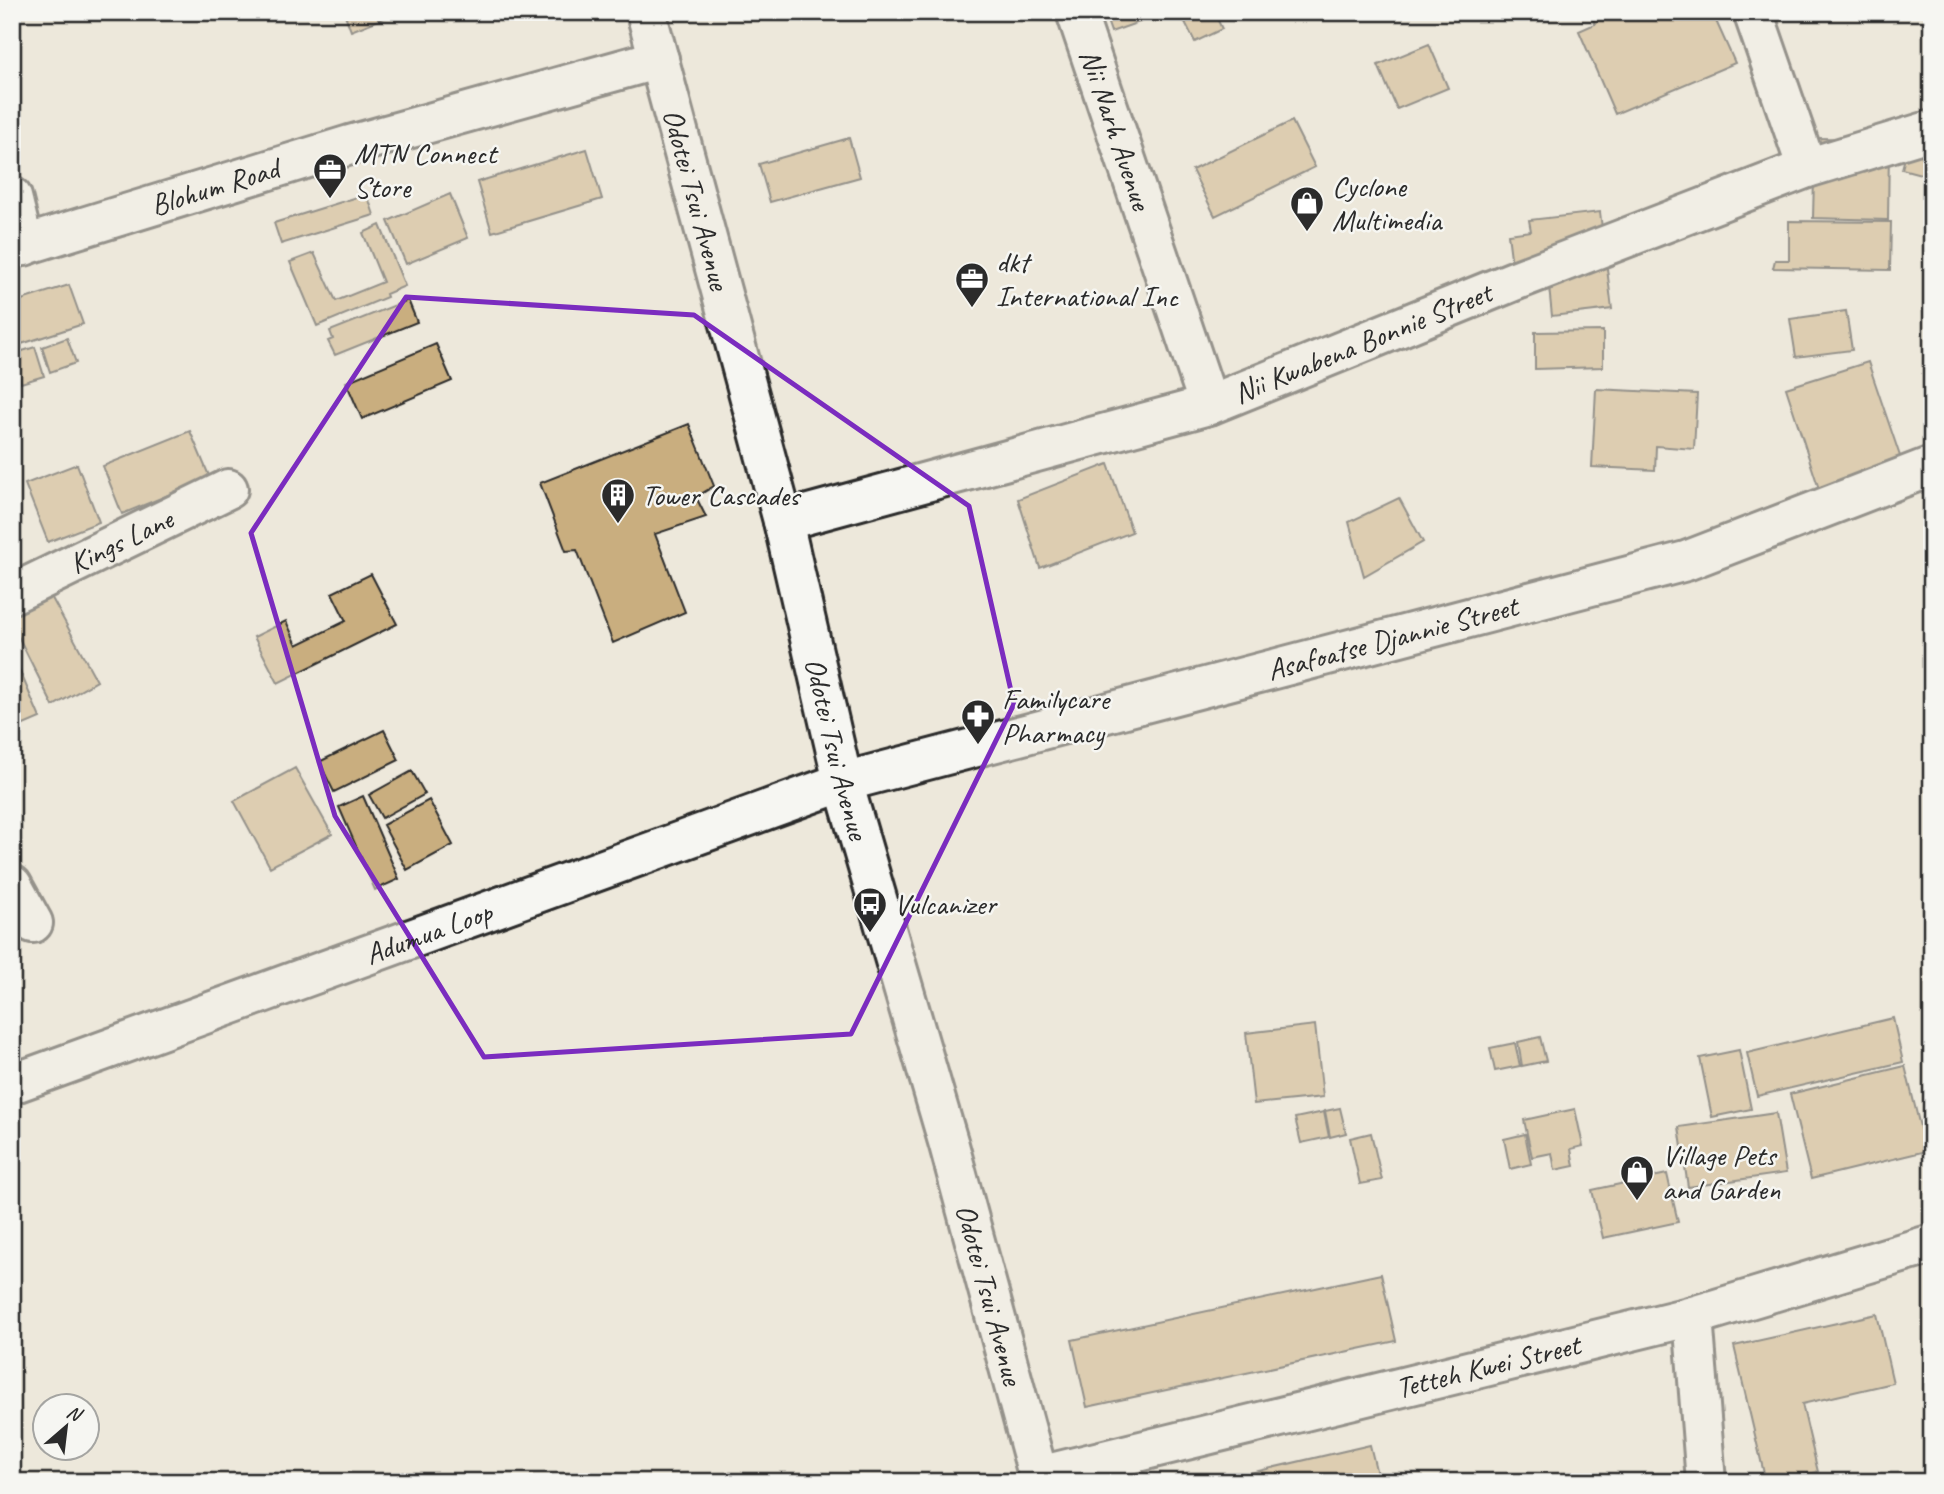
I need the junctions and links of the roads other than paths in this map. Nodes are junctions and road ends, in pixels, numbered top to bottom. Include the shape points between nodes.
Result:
1 (646, 12) edge
2 (1076, 12) edge
3 (1753, 12) edge
4 (659, 59) junction
5 (1932, 130) edge
6 (1807, 168) junction
7 (12, 197) edge
8 (18, 247) edge
9 (1209, 405) junction
10 (1932, 466) edge
11 (228, 489) dead end
12 (783, 521) junction
13 (12, 594) edge
14 (843, 782) junction
15 (12, 885) edge
16 (33, 923) dead end
17 (12, 1084) edge
18 (1932, 1244) edge
19 (1693, 1316) junction
20 (1039, 1479) edge
21 (1706, 1482) edge

1 - 4 street, Odotei Tsui Avenue
2 - 9 street, Nii Narh Avenue
3 - 6 street
4 - 8 street, Blohum Road via 350,145
4 - 12 street, Odotei Tsui Avenue
5 - 6 street, Nii Kwabena Bonnie Street
6 - 9 street, Nii Kwabena Bonnie Street
7 - 8 street
9 - 12 street, Nii Kwabena Bonnie Street
10 - 14 street, Asafoatse Djannie Street via 1686,561
11 - 13 street, Kings Lane
12 - 14 street, Odotei Tsui Avenue
14 - 17 street, Adumua Loop
14 - 20 street, Odotei Tsui Avenue via 949,1145
15 - 16 street
18 - 19 street, Tetteh Kwei Street
19 - 20 street, Tetteh Kwei Street
19 - 21 street

